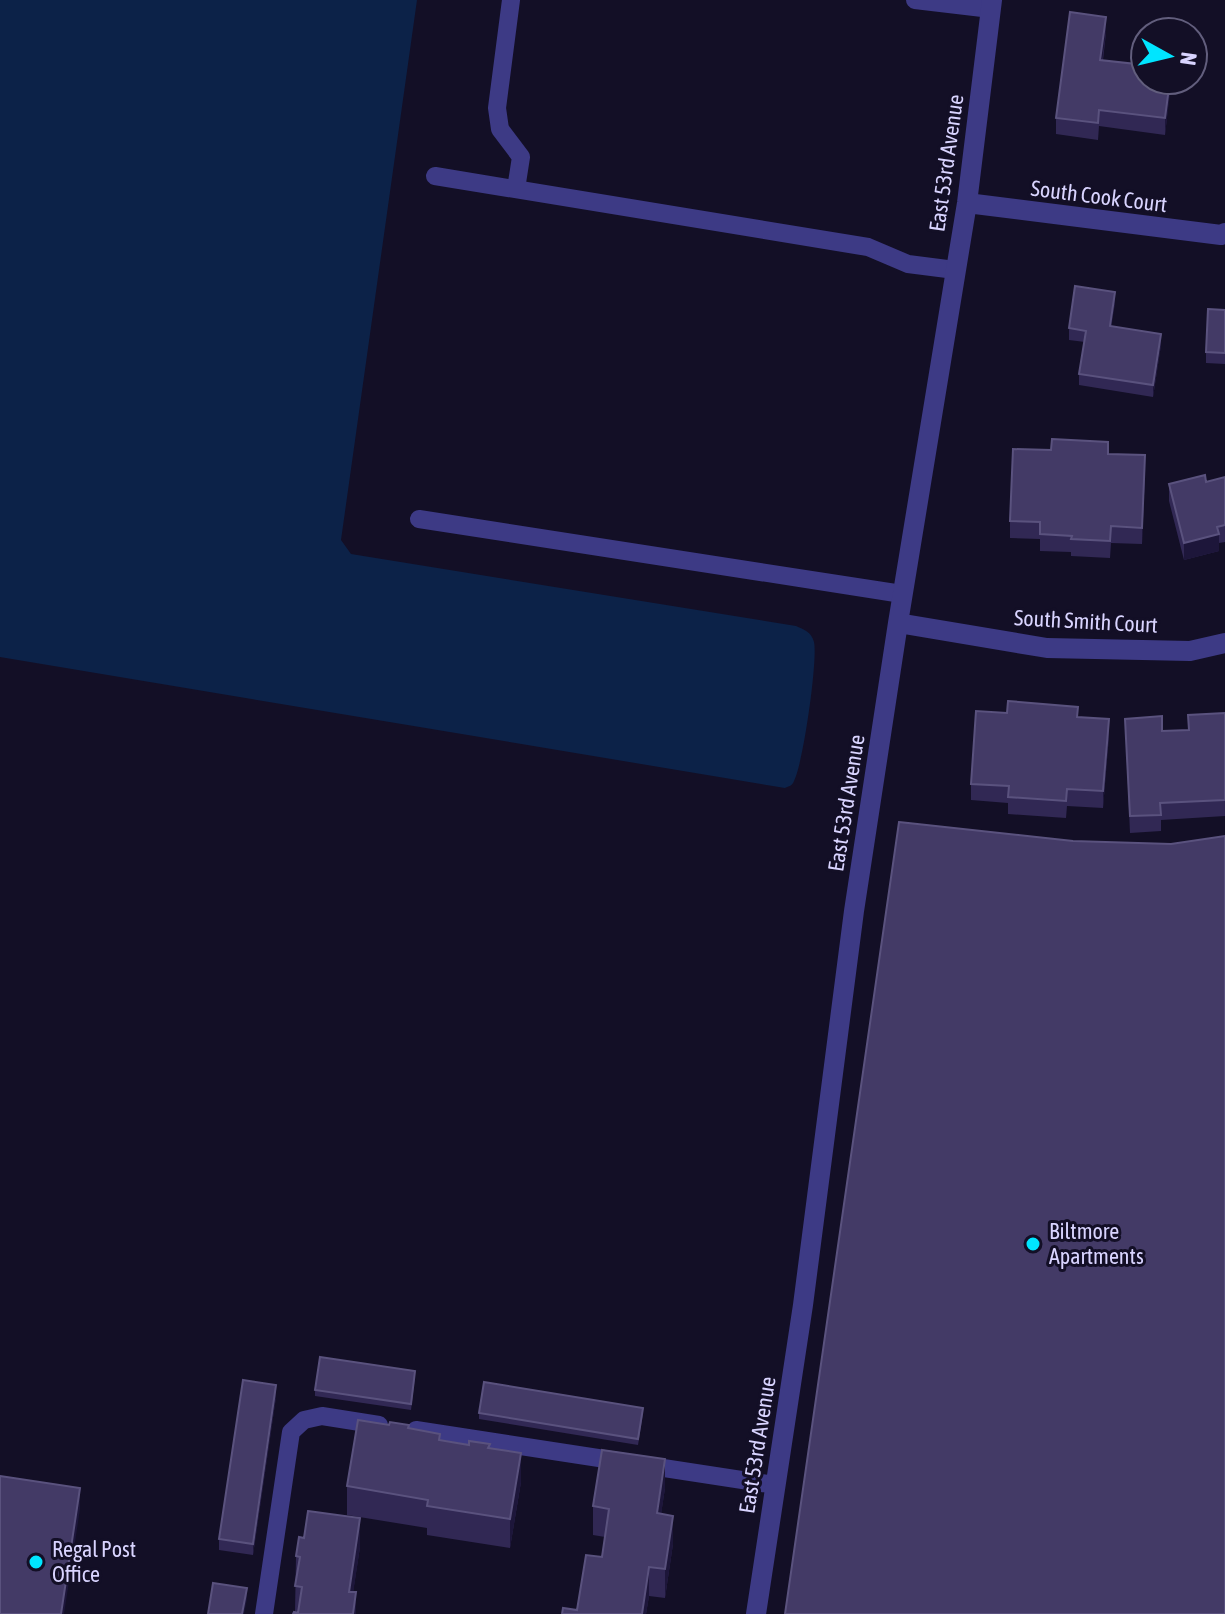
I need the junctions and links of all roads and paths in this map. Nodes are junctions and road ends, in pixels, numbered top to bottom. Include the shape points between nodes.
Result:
1 (511, 0) edge
2 (915, 0) edge
3 (992, 4) edge
4 (435, 176) dead end
5 (516, 189) junction
6 (967, 203) junction
7 (1225, 233) edge
8 (955, 270) junction
9 (419, 519) dead end
10 (902, 594) junction
11 (898, 623) junction
12 (1225, 643) edge
13 (775, 1485) junction
14 (264, 1614) edge
15 (756, 1614) edge

1 - 5 lane via 497,108 500,129 521,157
2 - 3 lane
3 - 6 street, East 53rd Avenue
4 - 5 lane
5 - 8 lane via 868,247 908,264
6 - 7 street, South Cook Court
6 - 8 street, East 53rd Avenue
8 - 10 street, East 53rd Avenue
9 - 10 lane
10 - 11 street, East 53rd Avenue
11 - 12 street, South Smith Court via 1047,648 1190,651
11 - 13 street, East 53rd Avenue
13 - 14 lane via 322,1416 304,1420 291,1432
13 - 15 street, East 53rd Avenue

